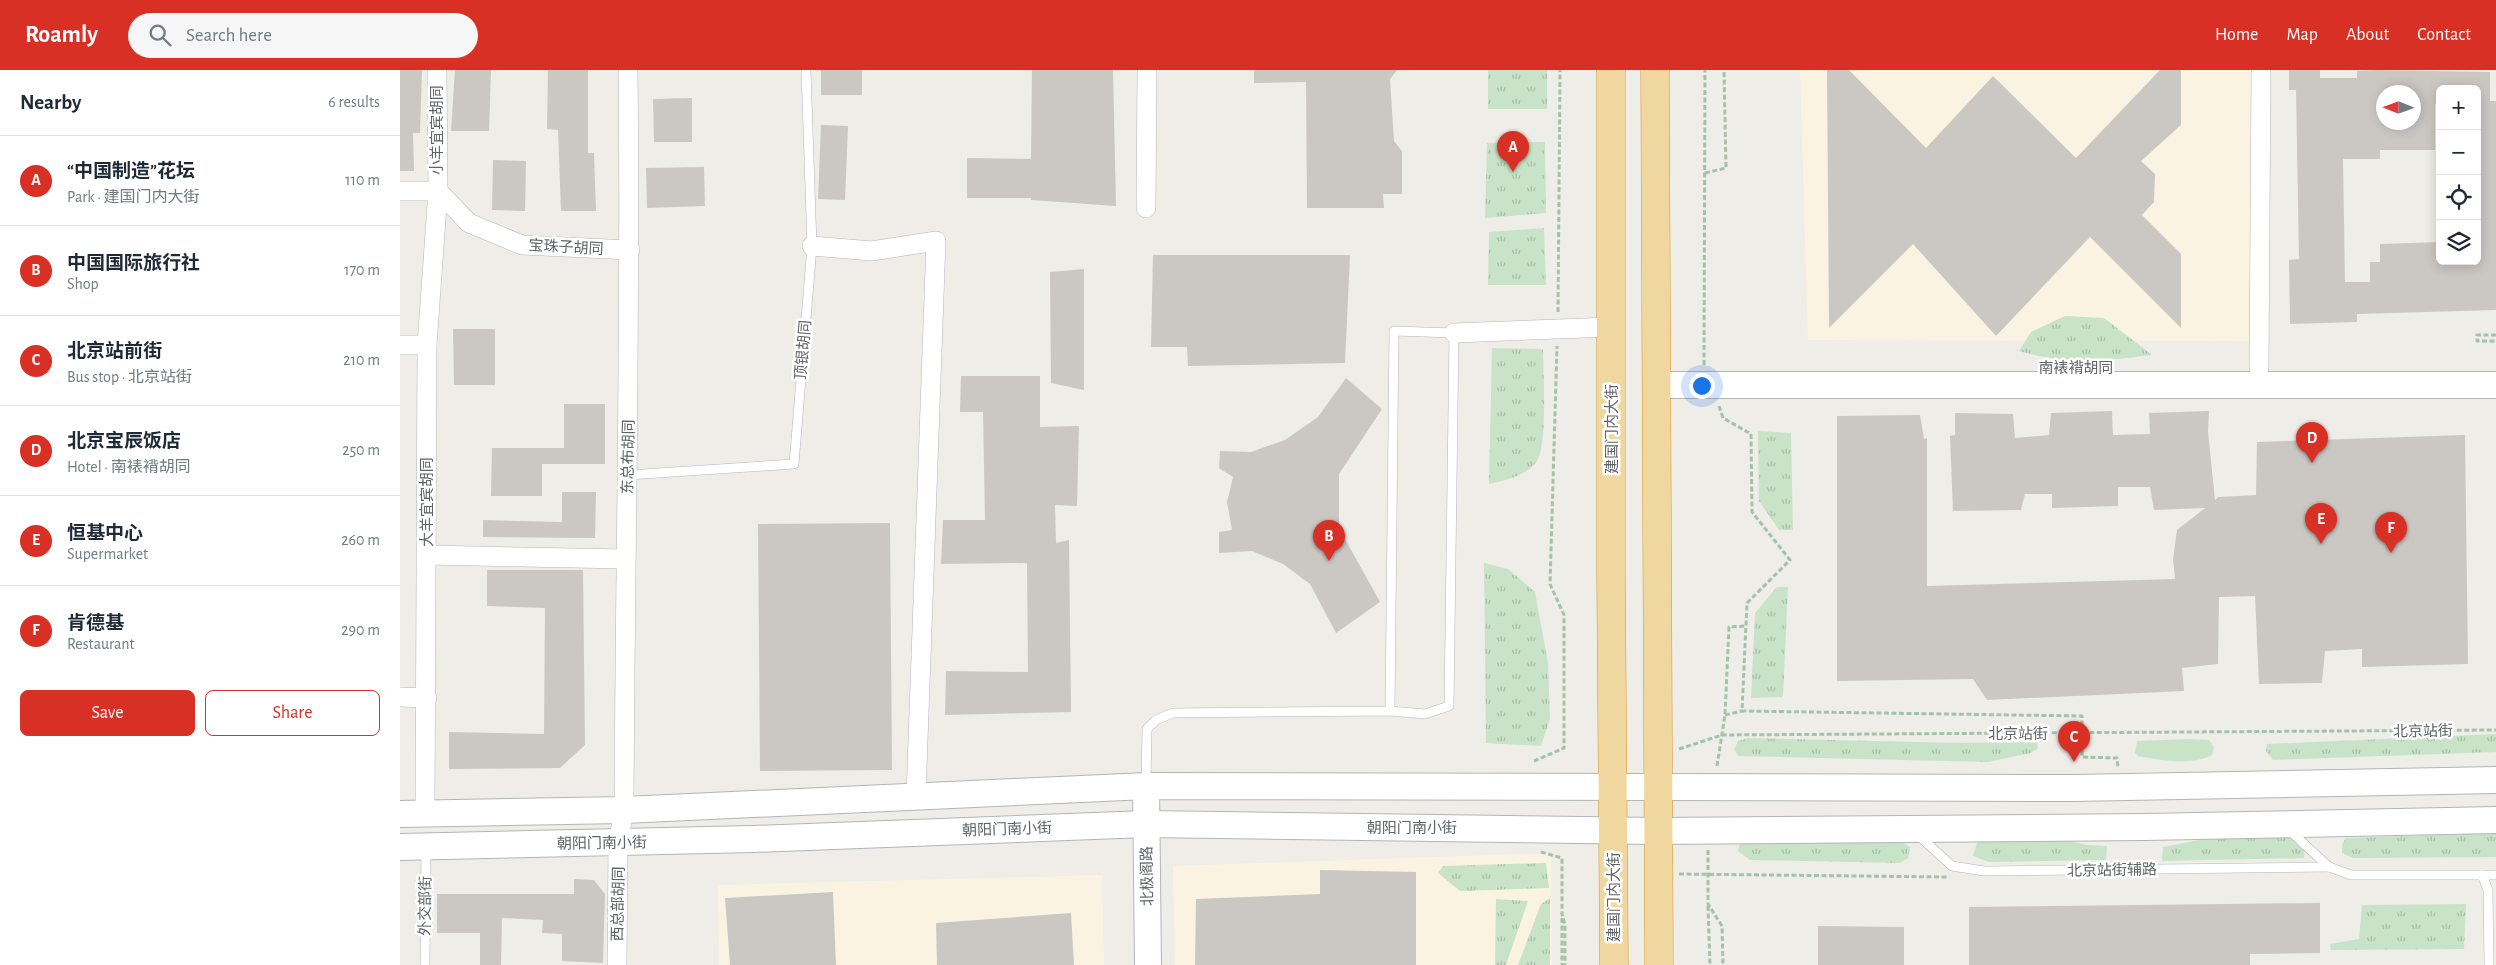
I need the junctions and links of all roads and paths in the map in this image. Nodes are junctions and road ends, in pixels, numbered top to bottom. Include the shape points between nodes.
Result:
1 (437, 70) edge
2 (628, 70) edge
3 (806, 70) edge
4 (1147, 70) edge
5 (1560, 70) edge
6 (1611, 70) edge
7 (1655, 70) edge
8 (1705, 70) edge
9 (1724, 70) edge
10 (2261, 70) edge
11 (1705, 173) junction
12 (438, 191) junction
13 (400, 192) edge
14 (1146, 208) dead end
15 (812, 246) junction
16 (630, 250) junction
17 (1612, 327) junction
18 (1558, 329) junction
19 (1454, 333) junction
20 (2496, 335) edge
21 (2496, 341) edge
22 (400, 345) edge
23 (427, 345) junction
24 (2496, 367) edge
25 (2259, 368) junction
26 (1656, 377) junction
27 (1708, 377) junction
28 (2496, 385) edge
29 (628, 476) junction
30 (427, 555) junction
31 (625, 559) junction
32 (1746, 626) junction
33 (400, 697) edge
34 (427, 698) junction
35 (1390, 711) junction
36 (1742, 711) junction
37 (2496, 730) edge
38 (2082, 733) junction
39 (1657, 756) junction
40 (1534, 761) dead end
41 (2496, 780) edge
42 (1146, 786) junction
43 (1658, 786) junction
44 (1613, 788) junction
45 (2119, 788) junction
46 (916, 796) junction
47 (624, 810) junction
48 (413, 814) edge
49 (2496, 820) edge
50 (1146, 824) junction
51 (2284, 825) junction
52 (1910, 829) junction
53 (1614, 830) junction
54 (1658, 831) junction
55 (618, 843) junction
56 (400, 847) edge
57 (426, 847) junction
58 (1538, 851) dead end
59 (2329, 867) junction
60 (1658, 874) junction
61 (2482, 875) junction
62 (2496, 875) edge
63 (1952, 877) dead end
64 (1708, 904) dead end
65 (1722, 934) dead end
66 (425, 965) edge
67 (617, 965) edge
68 (1148, 965) edge
69 (1564, 965) edge
70 (1614, 965) edge
71 (1659, 965) edge
72 (1710, 965) edge
73 (1723, 965) edge
74 (2488, 965) edge

1 - 12 street, 小羊宜宾胡同
2 - 16 street, 东总布胡同
3 - 15 lane, 顶银胡同
4 - 14 street
5 - 18 path
6 - 17 highway, 建国门内大街
7 - 26 highway
8 - 11 path
9 - 11 path via 1726,168
10 - 25 street
11 - 27 path
12 - 13 street
12 - 16 street, 宝珠子胡同 via 469,223 522,245
12 - 23 street, 大羊宜宾胡同
15 - 29 lane, 顶银胡同 via 794,464
15 - 46 street via 872,251 936,241
16 - 29 street, 东总布胡同
17 - 18 street
17 - 44 highway, 建国门内大街
18 - 19 street
18 - 40 path via 1550,584 1564,615 1564,748
19 - 35 lane via 1449,706 1425,714
19 - 35 lane via 1394,331
20 - 21 path via 2478,335 2477,341
22 - 23 street
23 - 30 street, 大羊宜宾胡同
24 - 25 main road, 南裱褙胡同
25 - 27 main road, 南裱褙胡同
26 - 27 main road
26 - 39 highway
27 - 28 main road via 2177,385
27 - 32 path via 1723,418 1751,434 1752,512 1790,560 1747,603
29 - 31 street, 东总布胡同
30 - 31 street
30 - 34 street, 大羊宜宾胡同
31 - 47 street, 东总布胡同
32 - 36 path
32 - 36 path via 1729,628 1726,715
33 - 34 street
34 - 48 street, 大羊宜宾胡同
35 - 42 lane via 1173,713 1156,720 1148,729
36 - 38 path via 2082,716
37 - 38 path, 北京站街
38 - 39 path, 北京站街 via 1722,735
38 - 45 path via 2082,757 2117,758
39 - 43 highway
41 - 45 main road
42 - 44 main road
42 - 46 main road
42 - 50 main road, 北极阁路
43 - 44 main road
43 - 45 main road
43 - 54 highway
44 - 53 highway, 建国门内大街
46 - 47 main road
47 - 48 main road
47 - 55 street, 东总布胡同
49 - 51 main road
50 - 53 main road, 朝阳门南小街
50 - 55 main road, 朝阳门南小街
50 - 68 main road, 北极阁路
51 - 52 main road
51 - 59 lane
52 - 54 main road
52 - 59 lane, 北京站街辅路 via 1952,866 1984,871
53 - 54 main road, 朝阳门南小街
53 - 70 highway, 建国门内大街
54 - 60 highway
55 - 57 main road, 朝阳门南小街
55 - 67 street, 西总部胡同
56 - 57 main road, 朝阳门南小街
57 - 66 lane, 外交部街
58 - 69 path via 1562,858
59 - 61 lane via 2351,875
60 - 63 path
60 - 71 highway
61 - 62 lane
61 - 74 lane via 2488,890
64 - 72 path
65 - 73 path

